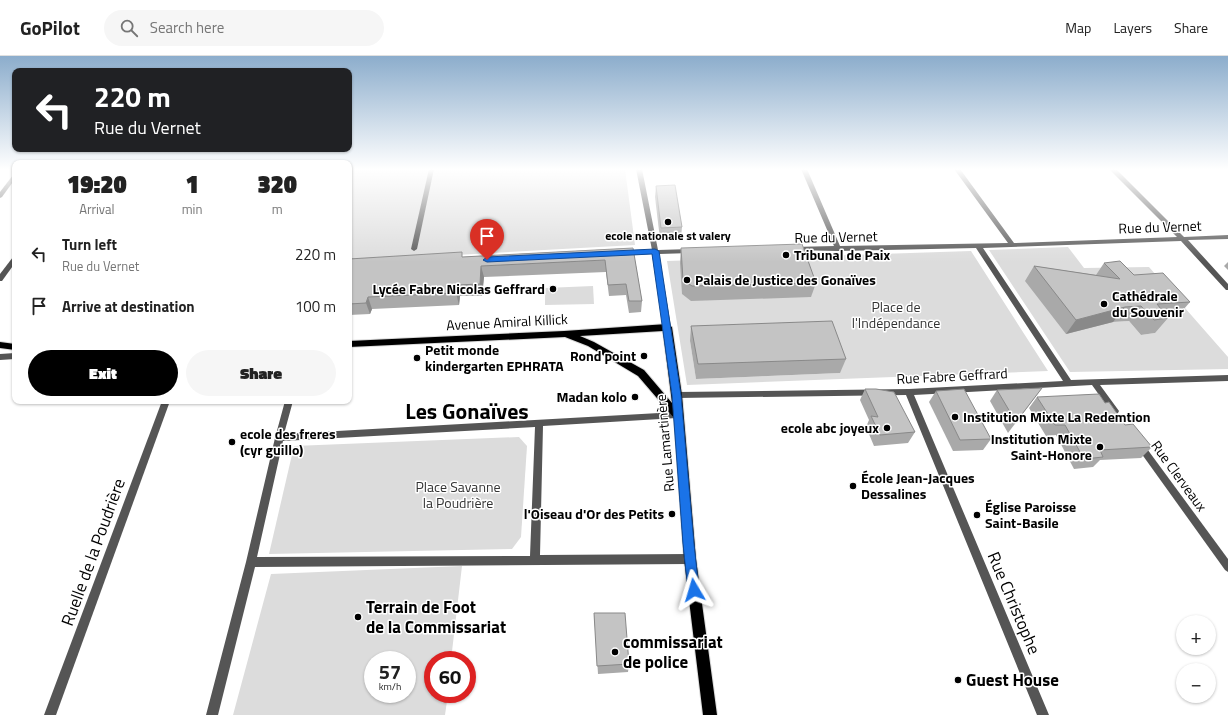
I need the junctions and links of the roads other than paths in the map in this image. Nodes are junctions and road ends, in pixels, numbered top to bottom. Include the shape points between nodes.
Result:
1 (425, 200) edge
2 (645, 200) edge
3 (817, 200) edge
4 (980, 200) edge
5 (1143, 200) edge
6 (1228, 237) edge
7 (1183, 239) junction
8 (1012, 244) junction
9 (978, 246) junction
10 (414, 248) dead end
11 (838, 249) junction
12 (783, 250) edge
13 (655, 251) junction
14 (695, 251) edge
15 (616, 253) edge
16 (12, 262) edge
17 (0, 279) edge
18 (1228, 288) edge
19 (667, 327) junction
20 (564, 334) junction
21 (352, 344) edge
22 (0, 346) edge
23 (12, 347) edge
24 (12, 356) edge
25 (0, 357) edge
26 (1228, 378) edge
27 (1094, 382) junction
28 (1069, 383) junction
29 (909, 392) junction
30 (677, 395) junction
31 (165, 404) edge
32 (288, 404) edge
33 (677, 415) junction
34 (1122, 420) edge
35 (539, 423) junction
36 (279, 438) junction
37 (1136, 440) edge
38 (690, 559) junction
39 (535, 561) junction
40 (252, 562) junction
41 (1228, 567) edge
42 (50, 715) edge
43 (212, 715) edge
44 (710, 715) edge
45 (1043, 715) edge

1 - 10 lane
2 - 13 street, Rue Lamartinère
3 - 11 street
4 - 8 street
5 - 7 street
6 - 7 street, Rue du Vernet
7 - 8 street, Rue du Vernet
7 - 18 street
8 - 9 street, Rue du Vernet
9 - 11 street, Rue du Vernet
9 - 28 street
11 - 12 street, Rue du Vernet
13 - 14 street
13 - 15 street
13 - 19 street, Rue Lamartinère
16 - 17 street
19 - 20 main road, Avenue Amiral Killick
19 - 30 main road, Rue Lamartinère
20 - 21 main road, Avenue Amiral Killick
20 - 33 main road via 591,344 641,373
22 - 23 main road
24 - 25 street
26 - 27 street, Rue Fabre Geffrard
27 - 28 street, Rue Fabre Geffrard
27 - 34 street
28 - 29 street, Rue Fabre Geffrard
29 - 30 street, Rue Fabre Geffrard
29 - 45 street, Rue Christophe
30 - 33 main road, Rue Lamartinère
31 - 42 street, Ruelle de la Poudrière
32 - 36 street
33 - 35 street
33 - 38 main road, Rue Lamartinère
35 - 36 street
35 - 39 street
36 - 40 street
37 - 41 street, Rue Clerveaux
38 - 39 street
38 - 44 main road, Rue Lamartinère
39 - 40 street
40 - 43 street

